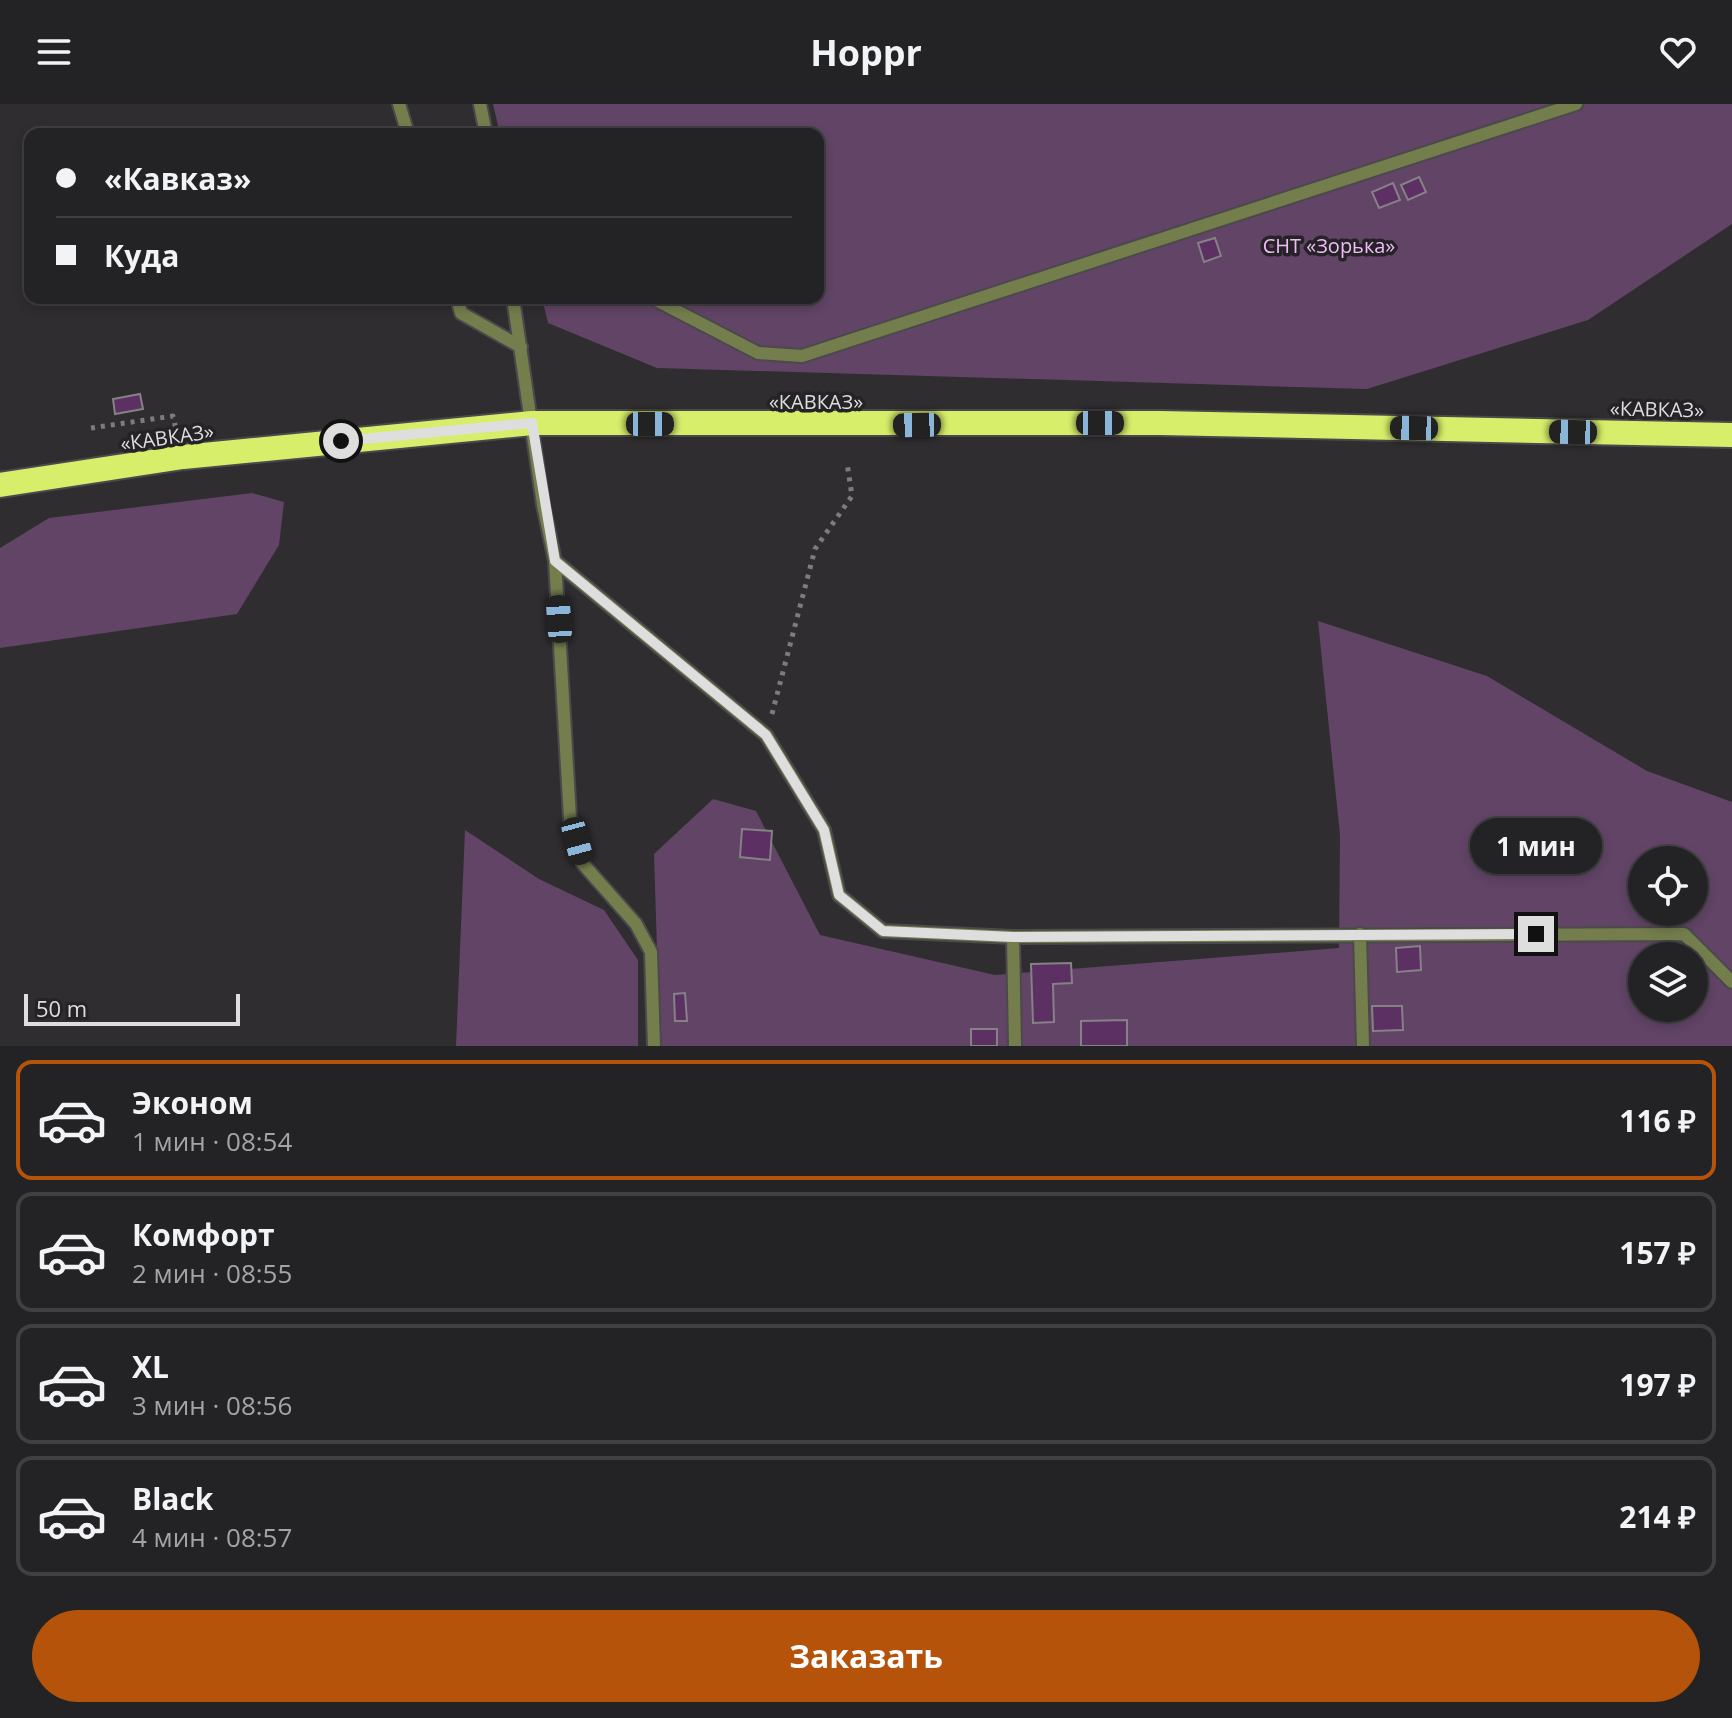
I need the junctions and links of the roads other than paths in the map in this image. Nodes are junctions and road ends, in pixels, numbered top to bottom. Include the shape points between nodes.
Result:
1 (399, 104) edge
2 (480, 104) edge
3 (1576, 104) edge
4 (406, 128) edge
5 (485, 128) edge
6 (459, 304) edge
7 (514, 304) edge
8 (664, 304) edge
9 (521, 347) junction
10 (532, 423) junction
11 (1732, 435) edge
12 (0, 485) edge
13 (555, 561) junction
14 (1360, 934) junction
15 (1013, 937) junction
16 (1732, 982) edge
17 (654, 1046) edge
18 (1015, 1046) edge
19 (1363, 1046) edge

1 - 4 lane
2 - 5 lane
3 - 8 lane via 802,356 758,353
6 - 9 lane via 461,313
7 - 9 lane
9 - 10 lane
10 - 11 highway, «КАВКАЗ» via 1160,423
10 - 12 highway, «КАВКАЗ» via 183,457
10 - 13 lane
13 - 15 lane via 766,735 824,830 839,895 883,931
13 - 17 lane via 570,818 583,864 636,924 651,952
14 - 15 lane
14 - 16 lane via 1684,934
14 - 19 lane
15 - 18 lane

